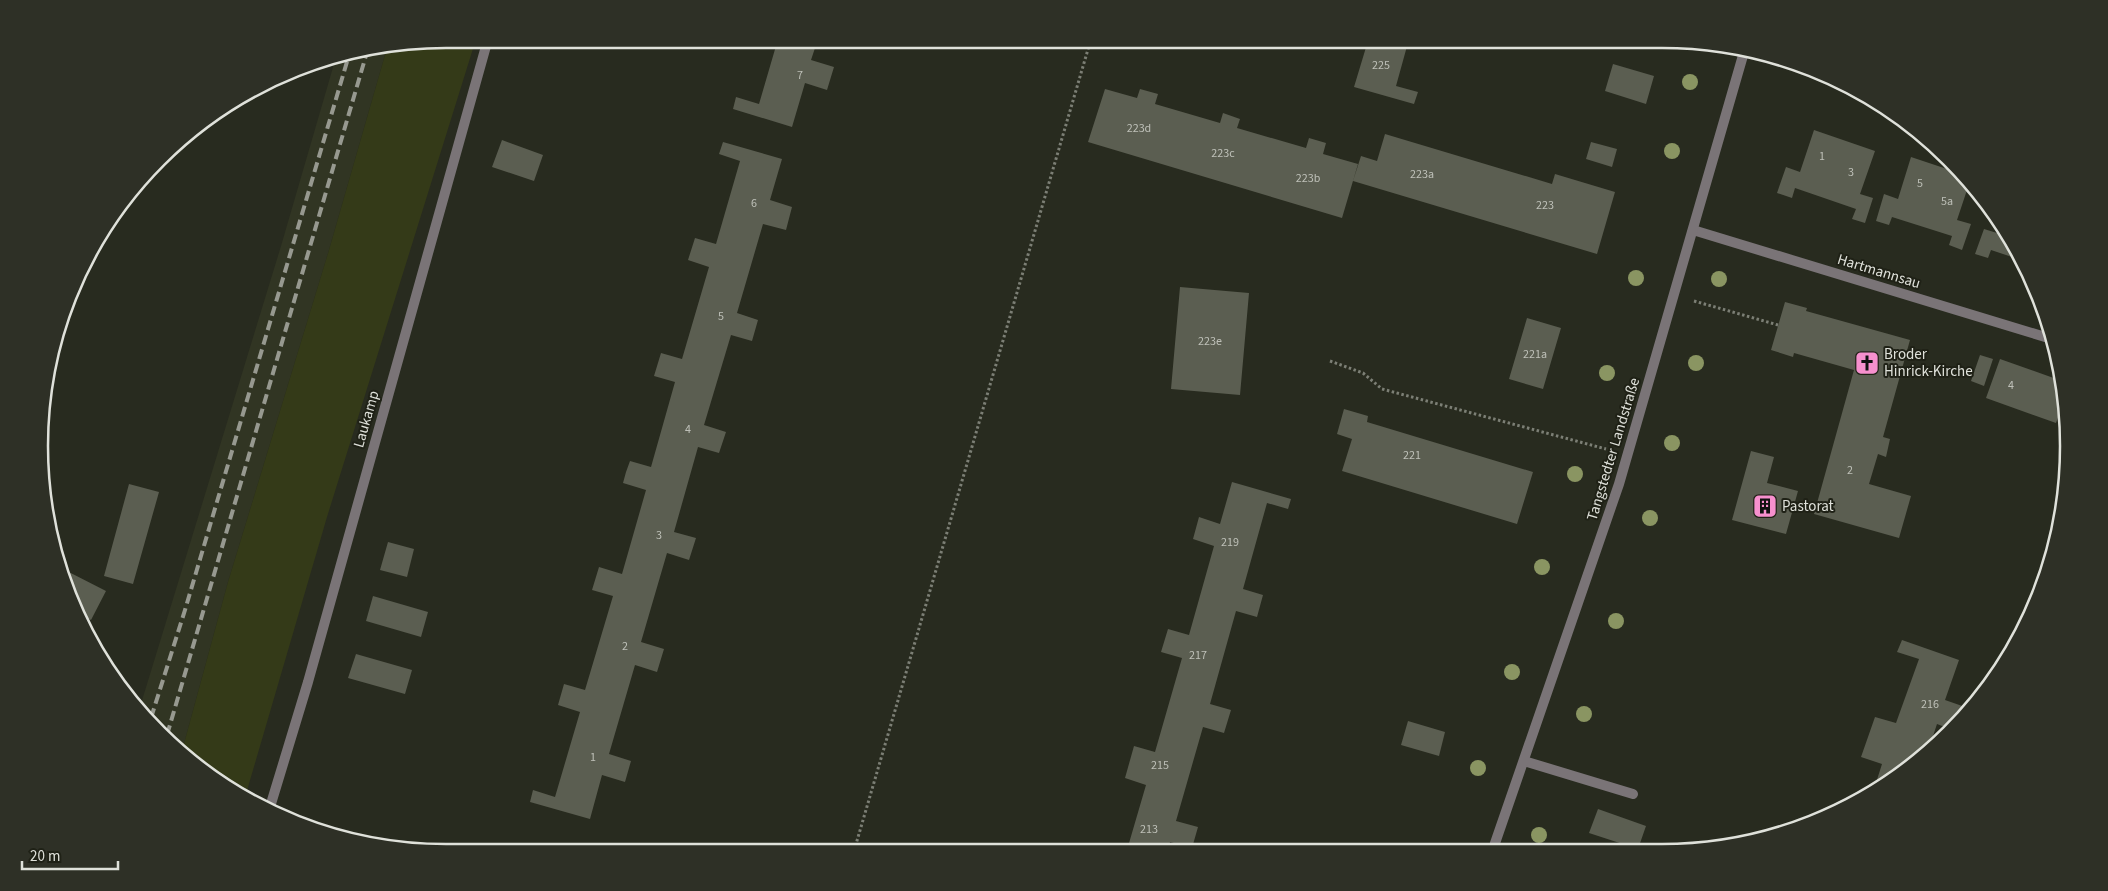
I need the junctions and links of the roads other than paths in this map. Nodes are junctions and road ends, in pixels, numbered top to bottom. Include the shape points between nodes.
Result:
1 (485, 48) edge
2 (1743, 56) edge
3 (1693, 230) junction
4 (2045, 337) edge
5 (1524, 760) junction
6 (1633, 794) dead end
7 (271, 803) edge
8 (1495, 844) edge

1 - 7 street, Laukamp
2 - 3 street, Tangstedter Landstraße
3 - 4 street, Hartmannsau
3 - 5 street, Tangstedter Landstraße via 1628,455
5 - 6 street
5 - 8 street, Tangstedter Landstraße

